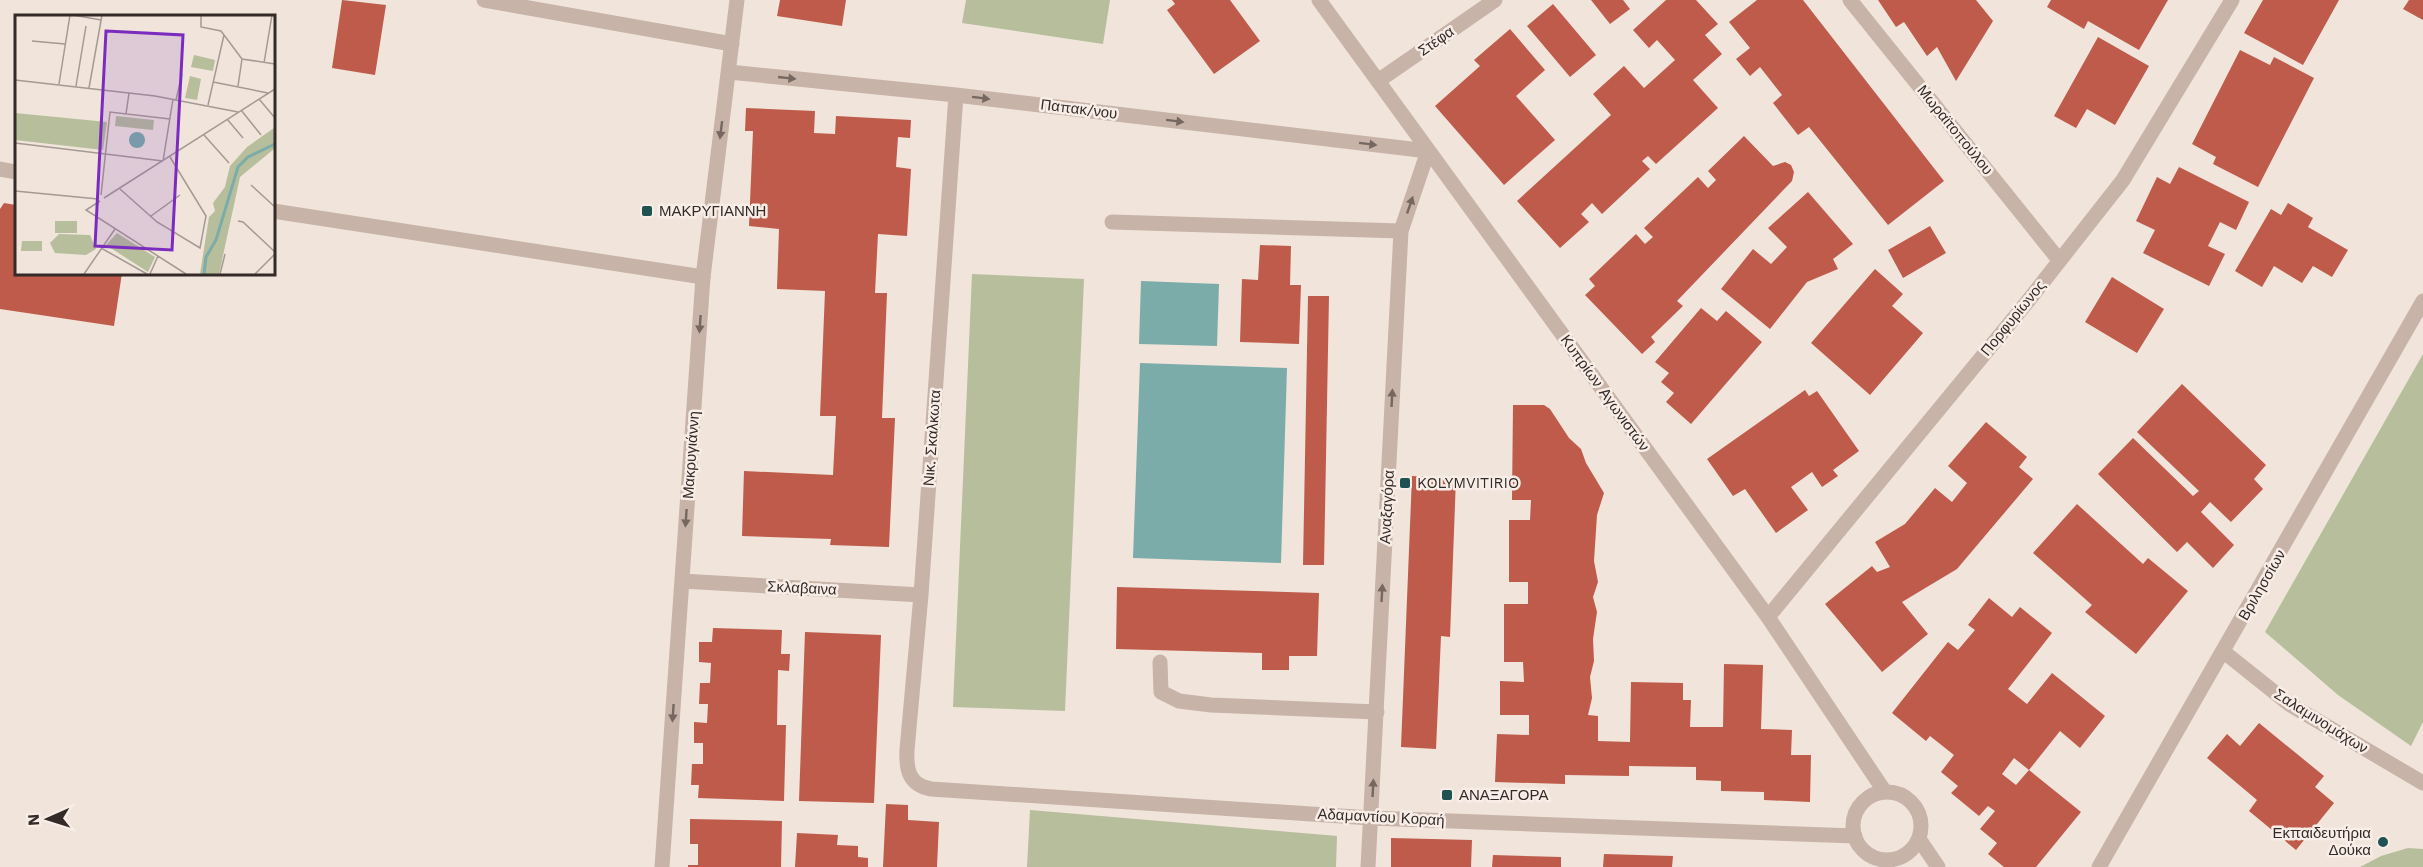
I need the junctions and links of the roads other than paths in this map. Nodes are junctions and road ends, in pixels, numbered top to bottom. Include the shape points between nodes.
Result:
1 (484, 0) edge
2 (737, 0) edge
3 (1318, 0) edge
4 (1495, 0) edge
5 (1850, 0) edge
6 (2232, 0) edge
7 (732, 44) junction
8 (729, 72) junction
9 (1378, 81) junction
10 (956, 95) junction
11 (1428, 151) junction
12 (0, 169) edge
13 (15, 172) edge
14 (274, 211) edge
15 (1112, 222) dead end
16 (1401, 231) junction
17 (2059, 260) junction
18 (703, 277) junction
19 (2423, 302) edge
20 (682, 581) junction
21 (921, 595) junction
22 (1768, 617) junction
23 (2224, 652) junction
24 (1160, 662) dead end
25 (1377, 712) junction
26 (912, 780) joint
27 (2423, 783) edge
28 (1885, 792) junction
29 (1371, 818) junction
30 (1855, 836) junction
31 (1919, 839) junction
32 (1892, 864) edge
33 (662, 867) edge
34 (1368, 867) edge
35 (1938, 867) edge
36 (2099, 867) edge

1 - 7 street
2 - 7 street, Μακρυγιάννη
3 - 9 street, Κυπρίων Αγωνιστών
4 - 9 street, Στέφα
5 - 17 street, Μωραϊτοπούλου
6 - 17 street, Πορφυρίωνος via 2123,180
7 - 8 street, Μακρυγιάννη
8 -> 10 street, Παπακ/νου
8 -> 18 street, Μακρυγιάννη
9 - 11 street, Κυπρίων Αγωνιστών
10 -> 11 street, Παπακ/νου
10 - 21 street, Νικ. Σκαλκωτα
16 -> 11 street, Αναξαγόρα
11 - 22 street, Κυπρίων Αγωνιστών
12 - 13 street
14 - 18 street
15 - 16 street
25 -> 16 street, Αναξαγόρα
17 - 22 street, Πορφυρίωνος
18 -> 20 street, Μακρυγιάννη
19 - 23 street, Βριλησσίων
20 - 21 street, Σκλαβαινα
20 -> 33 street, Μακρυγιάννη
21 - 26 street, Νικ. Σκαλκωτα via 906,769
22 - 28 street, Κυπρίων Αγωνιστών
23 - 27 street, Σαλαμινομάχων via 2289,704
23 - 36 street, Βριλησσίων
24 - 25 street via 1161,692 1179,701
29 -> 25 street, Αναξαγόρα
26 - 29 street, Αδαμαντίου Κοραή via 931,789
28 - 30 street via 1864,800 1858,808
28 - 31 street via 1896,792 1916,806 1921,816
29 - 30 street, Αδαμαντίου Κοραή
29 - 34 street, Αναξαγόρα
30 - 32 street via 1862,850
31 - 32 street
31 - 35 street

